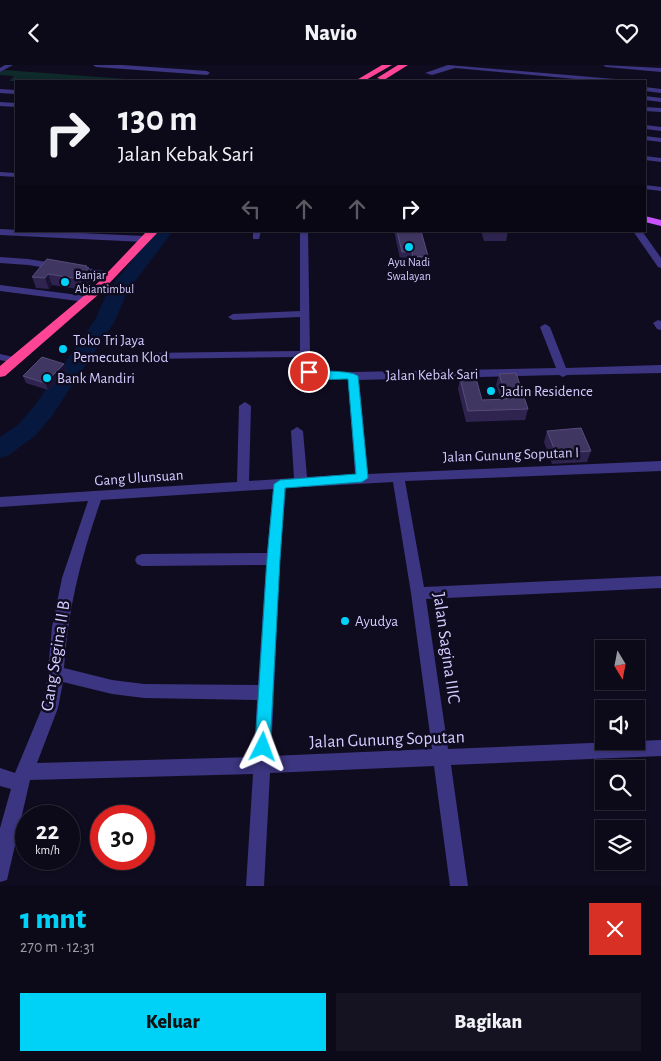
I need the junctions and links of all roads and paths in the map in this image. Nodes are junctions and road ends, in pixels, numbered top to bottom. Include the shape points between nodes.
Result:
1 (10, 65) edge
2 (96, 65) edge
3 (388, 65) edge
4 (404, 65) edge
5 (606, 65) edge
6 (0, 70) edge
7 (661, 70) edge
8 (642, 71) junction
9 (207, 73) dead end
10 (428, 73) dead end
11 (661, 75) edge
12 (361, 80) edge
13 (377, 80) edge
14 (604, 80) edge
15 (646, 89) edge
16 (0, 91) edge
17 (661, 91) edge
18 (15, 93) edge
19 (646, 98) edge
20 (661, 100) edge
21 (0, 104) edge
22 (15, 105) edge
23 (646, 109) edge
24 (661, 110) edge
25 (646, 127) edge
26 (661, 129) edge
27 (646, 138) edge
28 (661, 140) edge
29 (646, 150) edge
30 (661, 152) edge
31 (646, 158) edge
32 (661, 160) edge
33 (15, 168) edge
34 (0, 169) edge
35 (0, 174) edge
36 (15, 175) edge
37 (646, 187) edge
38 (661, 189) edge
39 (646, 219) edge
40 (661, 223) edge
41 (0, 232) edge
42 (304, 232) edge
43 (638, 232) edge
44 (149, 234) edge
45 (0, 260) edge
46 (661, 265) edge
47 (111, 275) junction
48 (0, 288) edge
49 (86, 299) junction
50 (305, 314) junction
51 (233, 317) dead end
52 (545, 327) dead end
53 (305, 354) junction
54 (146, 356) dead end
55 (0, 357) edge
56 (14, 360) junction
57 (661, 369) edge
58 (0, 373) edge
59 (563, 373) junction
60 (353, 376) junction
61 (246, 406) dead end
62 (297, 431) dead end
63 (661, 466) edge
64 (398, 476) junction
65 (362, 478) junction
66 (301, 483) junction
67 (280, 484) junction
68 (242, 486) junction
69 (96, 497) junction
70 (0, 502) edge
71 (273, 559) junction
72 (142, 560) dead end
73 (661, 582) edge
74 (418, 593) junction
75 (55, 673) junction
76 (266, 693) junction
77 (661, 748) edge
78 (442, 757) junction
79 (262, 765) junction
80 (0, 777) edge
81 (23, 777) junction
82 (0, 873) edge
83 (255, 886) edge
84 (460, 886) edge

1 - 6 street
2 - 9 street
3 - 12 highway
4 - 13 highway
5 - 8 street
7 - 8 street
8 - 11 street
10 - 14 street via 454,66
15 - 17 street
16 - 18 street
19 - 20 street
21 - 22 street
23 - 24 street
25 - 26 street
27 - 28 street
29 - 30 street
31 - 32 street
33 - 34 street
35 - 36 street
37 - 38 street
39 - 40 main road
41 - 44 street
42 - 50 street, Jalan Kebak Sari
43 - 46 street
44 - 47 highway
45 - 47 street
47 - 49 highway
48 - 49 street
49 - 56 highway
50 - 51 street
50 - 53 street, Jalan Kebak Sari
52 - 59 street
53 - 54 street
53 - 60 street, Jalan Kebak Sari via 312,374
55 - 56 street
56 - 58 highway
57 - 59 street, Jalan Kebak Sari
59 - 60 street, Jalan Kebak Sari
60 - 65 street
61 - 68 street
62 - 66 street
63 - 64 street, Jalan Gunung Soputan I
64 - 65 street, Jalan Gunung Soputan I
64 - 74 street, Jalan Sagina IIIC
65 - 66 street
66 - 67 street
67 - 68 street, Gang Ulunsuan
67 - 71 street
68 - 69 street, Gang Ulunsuan
69 - 70 street, Gang Ulunsuan
69 - 75 street, Gang Segina II B via 69,578 59,627
71 - 72 street
71 - 76 street
73 - 74 street
74 - 78 street, Jalan Sagina IIIC
75 - 76 street via 144,691
75 - 81 street, Gang Segina II B via 45,724
76 - 79 street
77 - 78 street, Jalan Gunung Soputan
78 - 79 street, Jalan Gunung Soputan
78 - 84 street, Jalan Sagina IIIC
79 - 81 street, Jalan Gunung Soputan via 54,772
79 - 83 street
80 - 81 street, Jalan Gunung Soputan
81 - 82 street, Gang Segina II B

